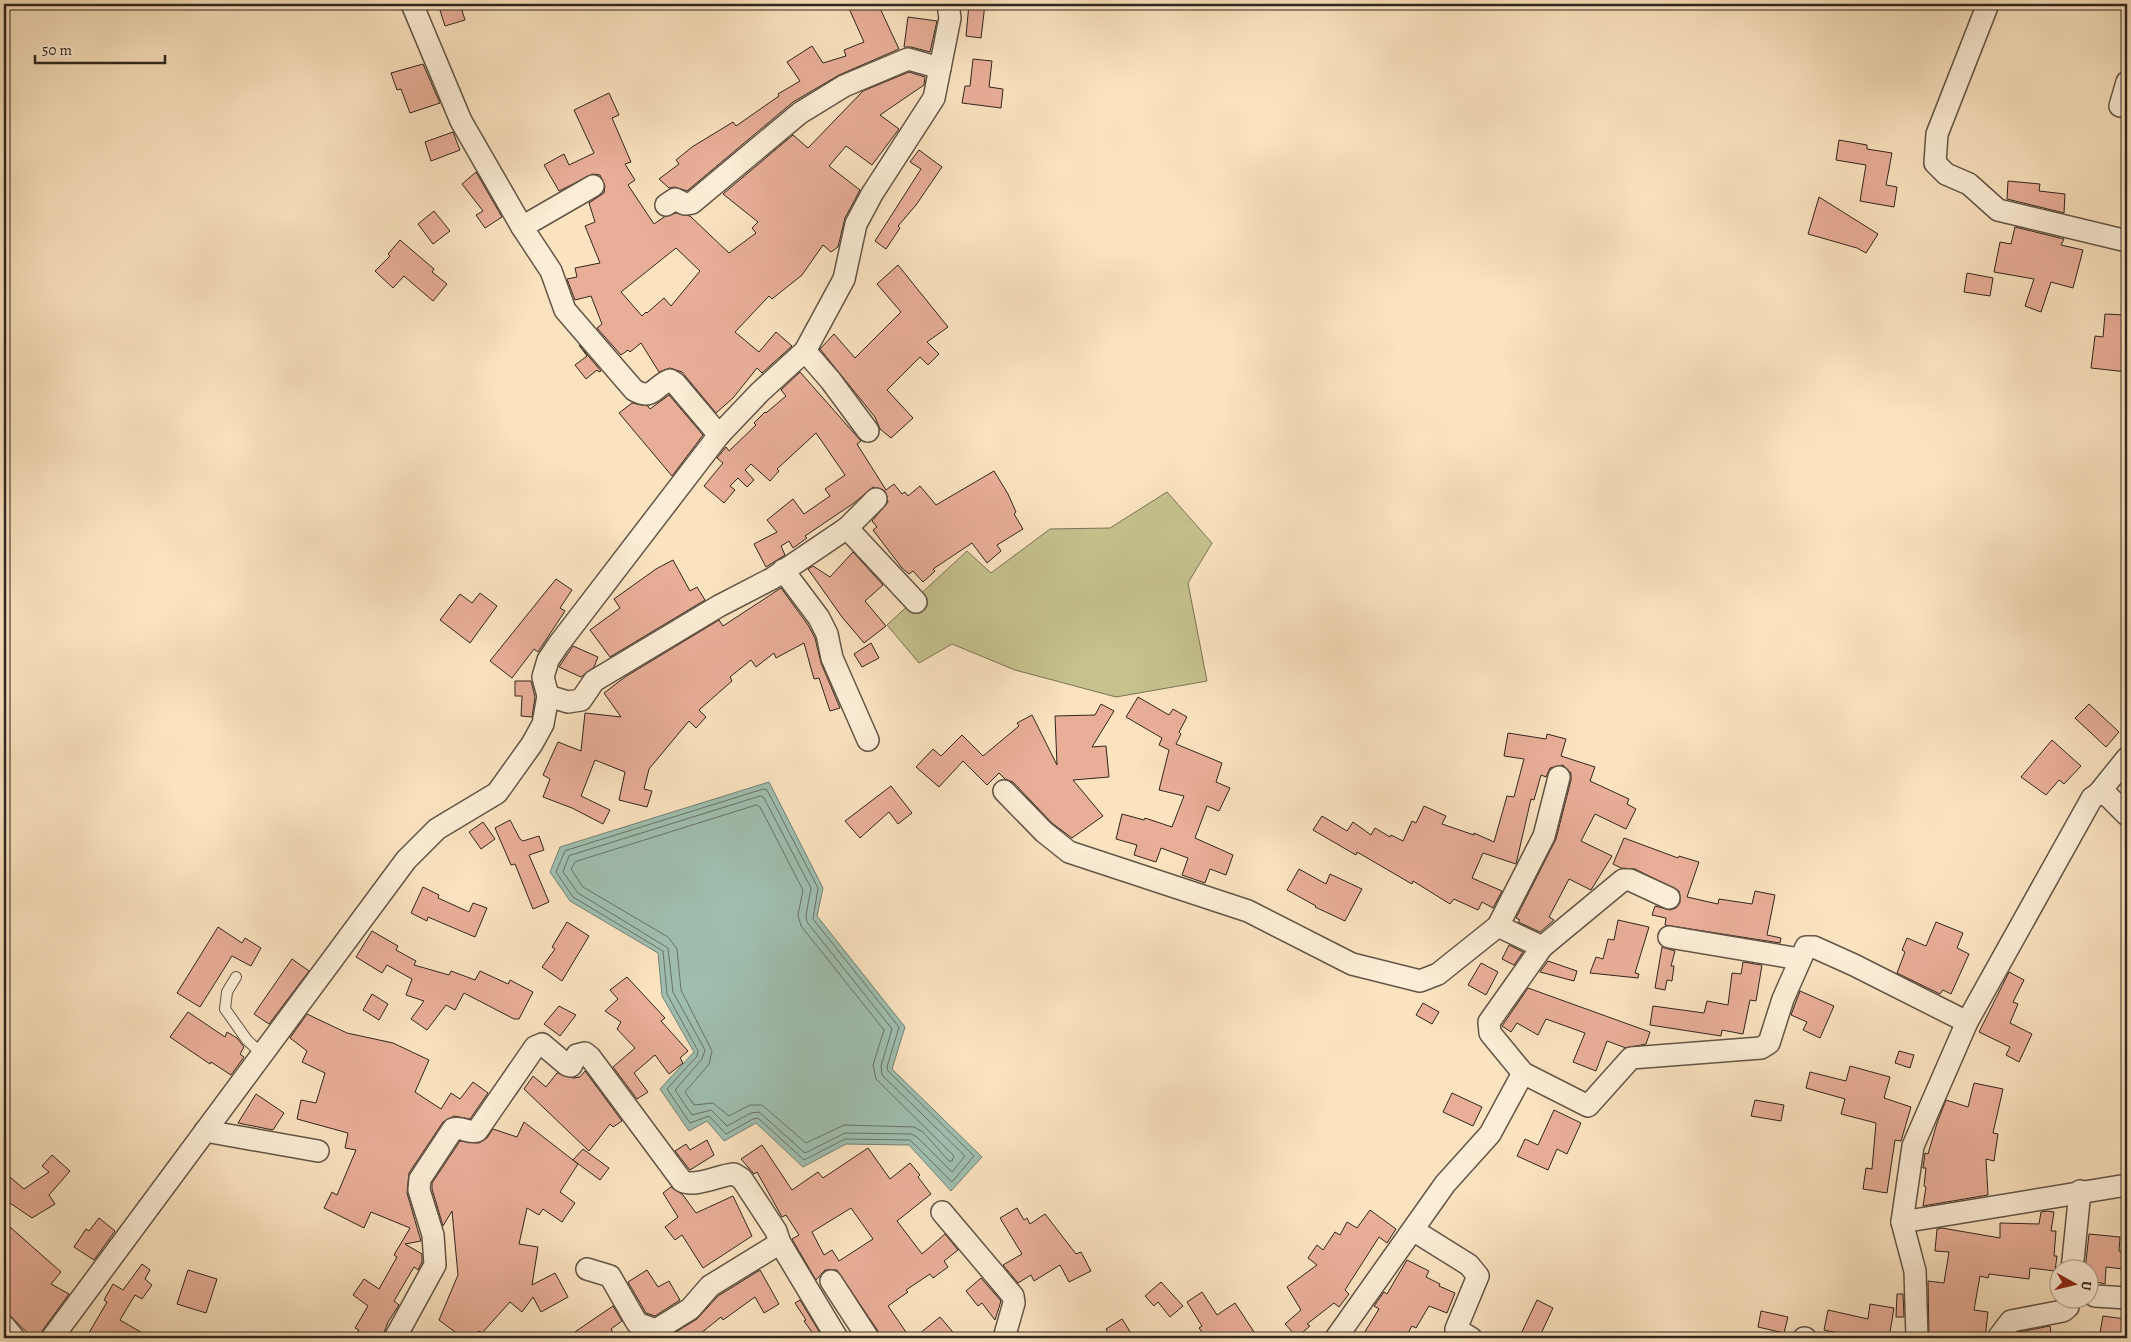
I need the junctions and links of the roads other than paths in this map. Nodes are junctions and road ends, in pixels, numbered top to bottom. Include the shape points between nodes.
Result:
1 (412, 4) edge
2 (948, 4) edge
3 (1988, 4) edge
4 (940, 68) junction
5 (2127, 82) edge
6 (2120, 106) dead end
7 (594, 186) dead end
8 (666, 205) dead end
9 (522, 227) junction
10 (2127, 241) edge
11 (804, 351) junction
12 (868, 431) dead end
13 (719, 435) junction
14 (876, 499) dead end
15 (847, 528) junction
16 (783, 570) junction
17 (916, 602) dead end
18 (548, 696) junction
19 (868, 740) dead end
20 (2127, 758) edge
21 (1559, 776) dead end
22 (1004, 791) dead end
23 (2098, 794) junction
24 (2127, 815) edge
25 (1669, 898) dead end
26 (1498, 926) junction
27 (1669, 937) dead end
28 (1542, 947) junction
29 (1800, 959) junction
30 (236, 977) dead end
31 (1967, 1022) junction
32 (262, 1054) junction
33 (1523, 1073) junction
34 (205, 1131) junction
35 (318, 1151) dead end
36 (2127, 1184) edge
37 (2080, 1191) junction
38 (942, 1212) dead end
39 (1902, 1222) junction
40 (1413, 1230) junction
41 (780, 1243) junction
42 (2073, 1260) edge
43 (587, 1269) dead end
44 (831, 1281) dead end
45 (2098, 1296) edge
46 (2127, 1298) edge
47 (2064, 1310) edge
48 (4, 1326) edge
49 (864, 1332) edge
50 (14, 1338) edge
51 (52, 1338) edge
52 (395, 1338) edge
53 (837, 1338) edge
54 (841, 1338) edge
55 (1004, 1338) edge
56 (1336, 1338) edge
57 (1471, 1338) edge
58 (1917, 1338) edge
59 (1998, 1338) edge

1 - 9 street via 461,121
2 - 4 street via 950,18
3 - 10 street via 1937,134 1935,163 1946,174 1969,184 1998,210
4 - 8 street via 908,59 844,86 800,113 692,203 685,204 675,199
4 - 11 street via 934,98 856,224 844,279
5 - 6 street
7 - 9 street
9 - 13 street via 551,271 565,310 634,390 650,394 670,380
11 - 12 street
11 - 13 street
13 - 18 street via 548,660 543,677
14 - 15 street
15 - 16 street
15 - 17 street
16 - 18 street via 613,668 594,681 581,700 568,702
16 - 19 street via 828,634 832,658
18 - 32 street via 543,724 497,792 437,829 406,860
20 - 23 street
21 - 26 street via 1544,836
22 - 26 street via 1068,852 1248,911 1352,964 1420,981 1438,974
23 - 24 street via 2107,795
23 - 31 street via 2087,806
25 - 28 street via 1630,880 1623,880
26 - 28 street
27 - 29 street
28 - 33 street via 1488,1022 1490,1034
29 - 31 street via 1806,947 1814,947
29 - 33 street via 1783,999 1770,1043 1761,1048 1631,1058 1588,1106
30 - 32 lane via 227,992 225,1009 247,1040
31 - 39 street via 1913,1146
32 - 34 street
33 - 40 street via 1490,1134 1445,1184
34 - 35 street
34 - 51 street
36 - 37 street
37 - 39 street
37 - 42 street
38 - 55 street via 1013,1296
39 - 58 street via 1916,1271
40 - 56 street
40 - 57 street via 1470,1265 1478,1276 1456,1329
41 - 43 street via 710,1286 690,1309 656,1330 636,1323 610,1276
41 - 52 street via 776,1231 742,1179 734,1174 694,1183 682,1181 590,1057 585,1053 577,1055 571,1066 567,1065 539,1044 477,1131 453,1129 420,1180 419,1190 434,1235 434,1265
41 - 53 street
44 - 49 street
45 - 46 street
47 - 59 street via 2011,1321
48 - 50 street
49 - 54 street

